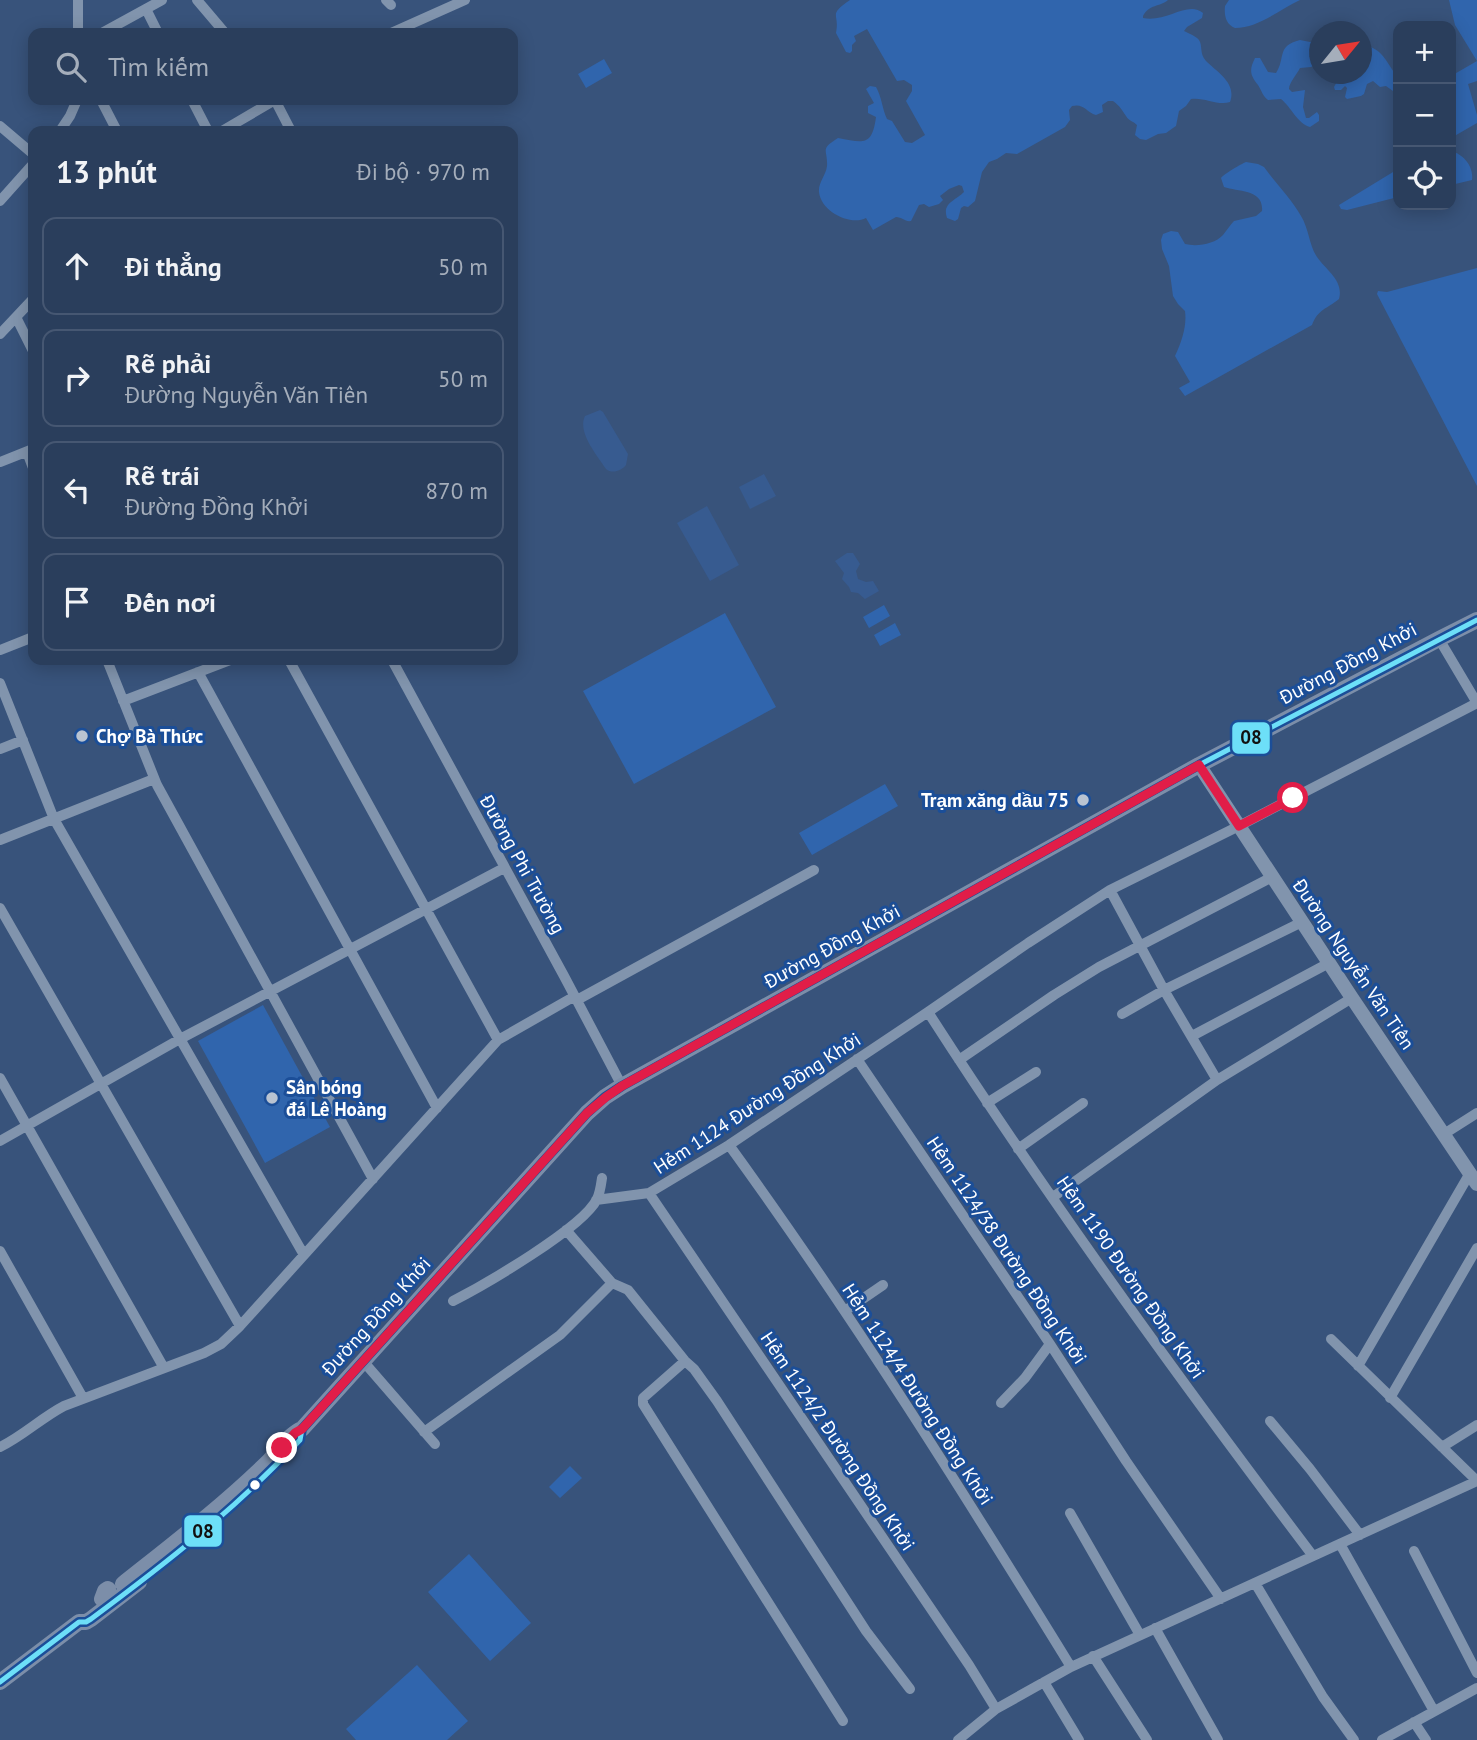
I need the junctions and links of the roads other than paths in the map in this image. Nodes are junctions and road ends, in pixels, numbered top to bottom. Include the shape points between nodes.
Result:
1 (78, 0) edge
2 (162, 0) edge
3 (197, 0) edge
4 (465, 0) edge
5 (452, 3) edge
6 (146, 9) junction
7 (78, 28) edge
8 (111, 28) edge
9 (156, 28) edge
10 (221, 28) edge
11 (401, 28) edge
12 (73, 105) edge
13 (104, 105) edge
14 (195, 105) edge
15 (266, 105) edge
16 (278, 105) edge
17 (0, 126) edge
18 (63, 126) edge
19 (114, 126) edge
20 (205, 126) edge
21 (231, 126) edge
22 (288, 126) edge
23 (28, 150) edge
24 (28, 170) edge
25 (0, 201) edge
26 (28, 304) edge
27 (16, 317) junction
28 (0, 334) edge
29 (28, 341) edge
30 (28, 452) edge
31 (0, 463) edge
32 (1477, 620) edge
33 (28, 639) edge
34 (1439, 639) junction
35 (0, 650) edge
36 (109, 665) edge
37 (217, 665) edge
38 (292, 665) edge
39 (395, 665) edge
40 (198, 672) junction
41 (0, 683) edge
42 (123, 701) junction
43 (1477, 703) edge
44 (23, 740) junction
45 (0, 749) edge
46 (1199, 765) junction
47 (154, 779) junction
48 (54, 819) junction
49 (1239, 826) junction
50 (0, 840) edge
51 (504, 868) junction
52 (814, 870) dead end
53 (1272, 877) junction
54 (1110, 890) junction
55 (0, 908) edge
56 (426, 909) junction
57 (1302, 922) junction
58 (1140, 946) junction
59 (350, 949) junction
60 (1329, 963) junction
61 (1164, 990) junction
62 (270, 991) junction
63 (576, 998) junction
64 (1352, 998) junction
65 (928, 1012) junction
66 (1122, 1014) dead end
67 (1192, 1036) junction
68 (180, 1039) junction
69 (498, 1040) junction
70 (857, 1059) junction
71 (959, 1060) junction
72 (1036, 1072) dead end
73 (0, 1078) edge
74 (1217, 1080) junction
75 (101, 1084) junction
76 (622, 1086) junction
77 (987, 1103) junction
78 (1083, 1103) dead end
79 (438, 1108) junction
80 (1477, 1113) edge
81 (27, 1126) junction
82 (1444, 1134) junction
83 (0, 1141) edge
84 (729, 1145) junction
85 (1018, 1149) junction
86 (602, 1178) dead end
87 (373, 1179) junction
88 (1474, 1179) edge
89 (649, 1193) junction
90 (1053, 1197) junction
91 (596, 1200) junction
92 (566, 1230) junction
93 (1477, 1248) edge
94 (0, 1251) edge
95 (304, 1255) junction
96 (612, 1283) junction
97 (883, 1285) dead end
98 (453, 1301) dead end
99 (845, 1311) junction
100 (240, 1326) junction
101 (1331, 1339) dead end
102 (1050, 1344) junction
103 (363, 1361) junction
104 (685, 1361) junction
105 (1358, 1366) junction
106 (164, 1368) junction
107 (83, 1398) junction
108 (1390, 1398) junction
109 (1001, 1403) dead end
110 (1269, 1421) dead end
111 (1477, 1425) edge
112 (302, 1429) junction
113 (424, 1432) junction
114 (435, 1444) dead end
115 (0, 1447) edge
116 (1442, 1447) junction
117 (1477, 1481) edge
118 (1070, 1513) dead end
119 (1360, 1535) junction
120 (1340, 1544) junction
121 (1413, 1551) dead end
122 (1313, 1556) junction
123 (1255, 1583) junction
124 (1221, 1599) junction
125 (79, 1622) junction
126 (1155, 1628) junction
127 (1140, 1635) junction
128 (1093, 1656) junction
129 (1071, 1667) junction
130 (1477, 1673) edge
131 (0, 1682) edge
132 (1044, 1682) junction
133 (1477, 1688) edge
134 (910, 1689) dead end
135 (996, 1709) junction
136 (1434, 1711) junction
137 (843, 1721) dead end
138 (1414, 1722) junction
139 (958, 1740) edge
140 (1079, 1740) edge
141 (1147, 1740) edge
142 (1218, 1740) edge
143 (1354, 1740) edge
144 (1382, 1740) edge
145 (1426, 1740) edge

1 - 7 street
2 - 6 street
3 - 10 street
4 - 5 street
5 - 11 street
6 - 8 street
6 - 9 street
12 - 18 street
13 - 19 street
14 - 20 street
15 - 21 street
16 - 22 street
17 - 23 street
24 - 25 street
26 - 27 street
27 - 28 street
27 - 29 street
30 - 31 street
32 - 34 main road, Đường Đồng Khởi
33 - 35 street
34 - 43 street
34 - 46 main road, Đường Đồng Khởi
36 - 42 street
37 - 40 street
38 - 56 street
39 - 51 street, Đường Phi Trường
40 - 42 street
40 - 59 street
41 - 44 street
42 - 47 street
43 - 49 street
44 - 45 street
44 - 48 street
46 - 49 street, Đường Nguyễn Văn Tiên
46 - 76 main road, Đường Đồng Khởi
47 - 48 street
47 - 62 street
48 - 50 street
48 - 68 street
49 - 53 street, Đường Nguyễn Văn Tiên
49 - 54 street, Hẻm 1124 Đường Đồng Khởi
51 - 56 street
51 - 63 street, Đường Phi Trường
52 - 63 street
53 - 57 street, Đường Nguyễn Văn Tiên
53 - 58 street
54 - 58 street
54 - 65 street, Hẻm 1124 Đường Đồng Khởi
55 - 75 street
56 - 59 street
56 - 69 street
57 - 60 street, Đường Nguyễn Văn Tiên
57 - 61 street
58 - 61 street
58 - 71 street via 1054,995
59 - 62 street
59 - 79 street
60 - 64 street, Đường Nguyễn Văn Tiên
60 - 67 street
61 - 66 street
61 - 67 street
62 - 68 street
62 - 87 street
63 - 69 street
63 - 76 street, Đường Phi Trường
64 - 74 street
64 - 82 street, Đường Nguyễn Văn Tiên
65 - 70 street, Hẻm 1124 Đường Đồng Khởi
65 - 71 street, Hẻm 1190 Đường Đồng Khởi
67 - 74 street
68 - 75 street
68 - 95 street
69 - 79 street
70 - 84 street, Hẻm 1124 Đường Đồng Khởi
70 - 102 street, Hẻm 1124/38 Đường Đồng Khởi
71 - 77 street, Hẻm 1190 Đường Đồng Khởi
72 - 77 street
73 - 81 street
74 - 90 street
75 - 81 street
75 - 100 street
76 - 103 main road, Đường Đồng Khởi via 587,1113
77 - 85 street, Hẻm 1190 Đường Đồng Khởi
78 - 85 street
79 - 87 street
80 - 82 street
81 - 83 street
81 - 106 street
82 - 88 street, Đường Nguyễn Văn Tiên
84 - 89 street, Hẻm 1124 Đường Đồng Khởi
84 - 99 street, Hẻm 1124/4 Đường Đồng Khởi
85 - 90 street, Hẻm 1190 Đường Đồng Khởi
86 - 91 street
87 - 95 street
88 - 105 street
89 - 91 street, Hẻm 1124 Đường Đồng Khởi
89 - 135 street, Hẻm 1124/2 Đường Đồng Khởi
90 - 122 street, Hẻm 1190 Đường Đồng Khởi via 1158,1348
91 - 92 street
92 - 96 street
92 - 98 street
93 - 108 street
94 - 107 street
95 - 100 street
96 - 104 street via 628,1290
96 - 113 street via 560,1335
97 - 99 street
99 - 129 street, Hẻm 1124/4 Đường Đồng Khởi
100 - 106 street via 216,1347
101 - 105 street
102 - 109 street
102 - 124 street, Hẻm 1124/38 Đường Đồng Khởi
103 - 112 main road, Đường Đồng Khởi
103 - 113 street
104 - 134 street via 717,1401 866,1631
104 - 137 street via 643,1398 643,1404
105 - 108 street
106 - 107 street
107 - 115 street
108 - 116 street
110 - 119 street
111 - 116 street
112 - 125 main road, Đường Đồng Khởi via 241,1487 84,1612
112 - 125 main road, Đường Đồng Khởi via 302,1437 280,1462 212,1524 91,1619
113 - 114 street
116 - 117 street
117 - 119 street
118 - 127 street
119 - 120 street
120 - 122 street
120 - 136 street
121 - 130 street
122 - 123 street
123 - 124 street
123 - 143 street
124 - 126 street
125 - 131 main road, Đường Đồng Khởi
126 - 127 street
126 - 142 street
127 - 128 street
128 - 129 street
128 - 141 street
129 - 132 street
132 - 135 street
132 - 140 street
133 - 136 street
135 - 139 street
136 - 138 street
138 - 144 street
138 - 145 street

